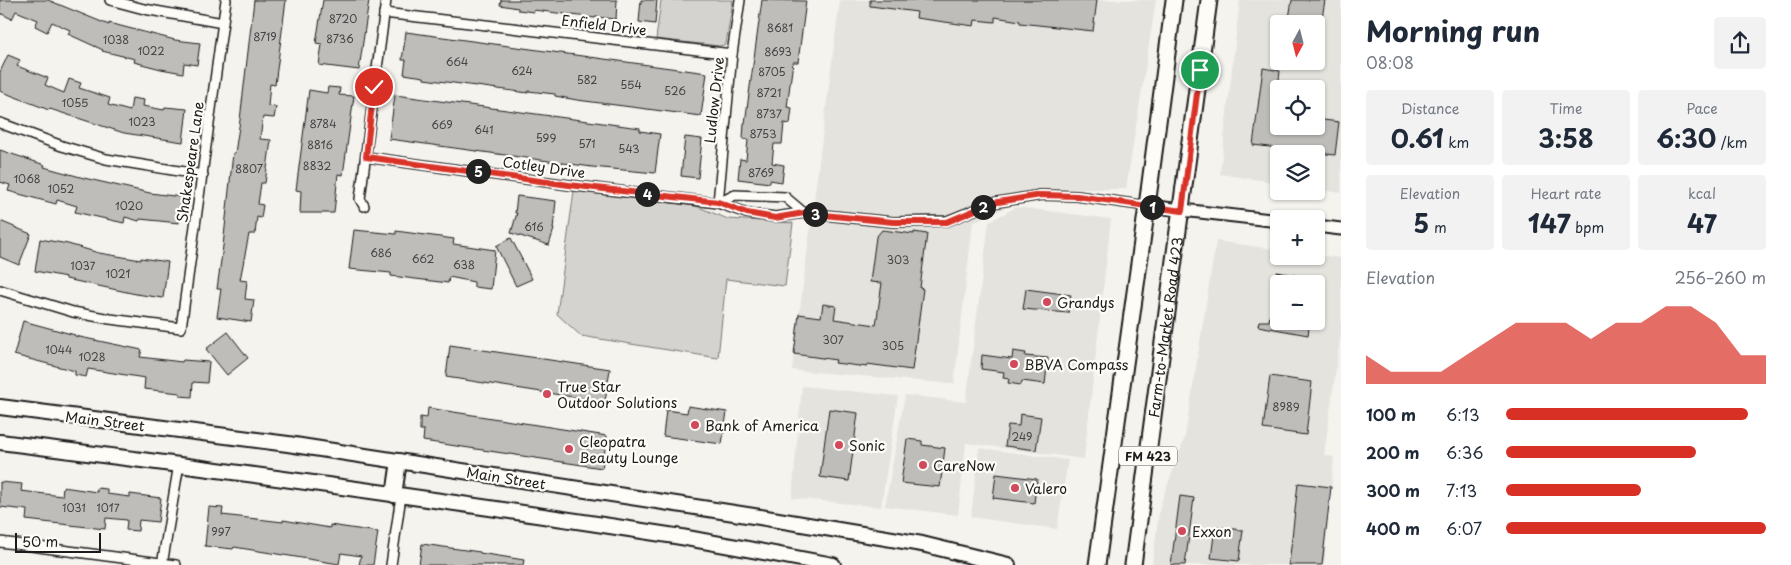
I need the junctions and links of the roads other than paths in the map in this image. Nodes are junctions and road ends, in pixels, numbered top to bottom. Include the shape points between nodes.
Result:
1 (110, 0) edge
2 (226, 0) edge
3 (386, 0) edge
4 (740, 0) edge
5 (1174, 0) edge
6 (1209, 0) edge
7 (384, 12) junction
8 (223, 23) junction
9 (732, 54) junction
10 (0, 122) edge
11 (366, 157) junction
12 (203, 175) junction
13 (718, 202) junction
14 (364, 206) dead end
15 (1147, 206) junction
16 (1182, 211) junction
17 (804, 213) junction
18 (1270, 220) edge
19 (1325, 227) edge
20 (1341, 229) edge
21 (0, 290) edge
22 (0, 408) edge
23 (0, 442) edge
24 (399, 461) junction
25 (180, 464) junction
26 (398, 495) junction
27 (0, 542) edge
28 (162, 564) edge
29 (176, 565) edge
30 (391, 565) edge
31 (833, 565) edge
32 (1008, 565) edge
33 (1097, 565) edge
34 (1132, 565) edge

1 - 8 street
2 - 8 street, Shakespeare Lane
3 - 7 street
4 - 9 street, Ludlow Drive
5 - 15 main road, FM 423
6 - 16 main road, Farm-to-Market Road 423 / FM 423
7 - 9 street, Enfield Drive
7 - 11 street
8 - 12 street, Shakespeare Lane
9 - 13 street, Ludlow Drive
10 - 12 street via 106,159
11 - 13 street, Cotley Drive
11 - 14 street via 360,198
12 - 21 street, Shakespeare Lane via 181,328 73,312
13 - 17 street, Cotley Drive via 747,213 775,218
13 - 17 street, Cotley Drive via 735,195 785,197
15 - 16 street
15 - 17 street via 1077,196 1041,195 992,203 947,222 893,222
15 - 33 main road, FM 423
16 - 18 street
16 - 34 main road, Farm-to-Market Road 423 / FM 423
19 - 20 street
22 - 24 main road, Main Street
23 - 25 main road
24 - 26 main road
24 - 32 main road, Main Street via 871,535
25 - 26 main road
25 - 28 street
26 - 30 street
26 - 31 main road via 676,536
27 - 28 street
28 - 29 street

